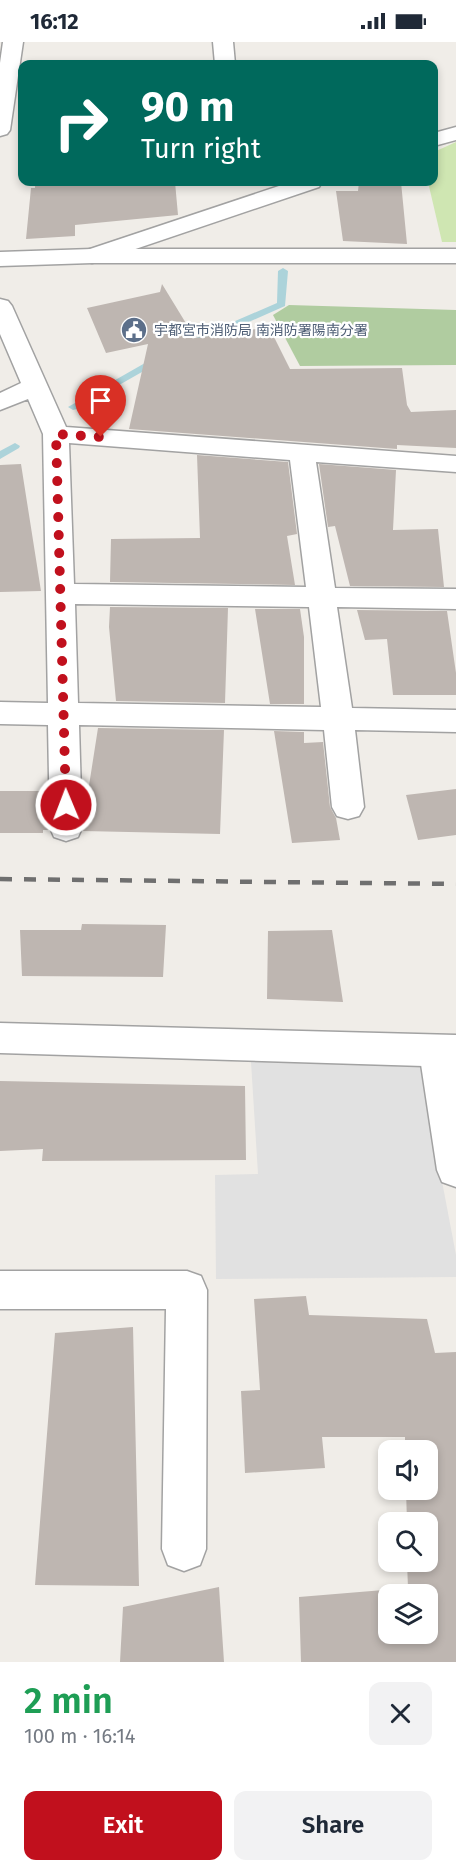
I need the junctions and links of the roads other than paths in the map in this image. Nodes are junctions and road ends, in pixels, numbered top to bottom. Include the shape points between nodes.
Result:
1 (13, 42) edge
2 (223, 42) edge
3 (225, 60) edge
4 (8, 122) edge
5 (456, 133) edge
6 (438, 139) edge
7 (299, 186) edge
8 (92, 256) junction
9 (456, 256) edge
10 (0, 259) edge
11 (0, 306) edge
12 (36, 386) junction
13 (0, 402) edge
14 (56, 434) junction
15 (302, 453) junction
16 (456, 464) edge
17 (60, 594) junction
18 (320, 597) junction
19 (456, 599) edge
20 (0, 713) edge
21 (63, 714) junction
22 (340, 719) junction
23 (456, 721) edge
24 (348, 807) dead end
25 (66, 828) dead end
26 (0, 1038) edge
27 (446, 1051) edge
28 (456, 1170) edge
29 (0, 1290) edge
30 (184, 1549) dead end

1 - 4 street
2 - 3 street
5 - 6 street
7 - 8 street
8 - 9 street
8 - 10 street
11 - 12 street
12 - 13 street
12 - 14 street
14 - 15 street
14 - 17 street
15 - 16 street
15 - 18 street
17 - 18 street
17 - 21 street
18 - 19 street
18 - 22 street
20 - 21 street
21 - 22 street
21 - 25 street
22 - 23 street
22 - 24 street
26 - 27 street
27 - 28 street
29 - 30 street via 187,1290

